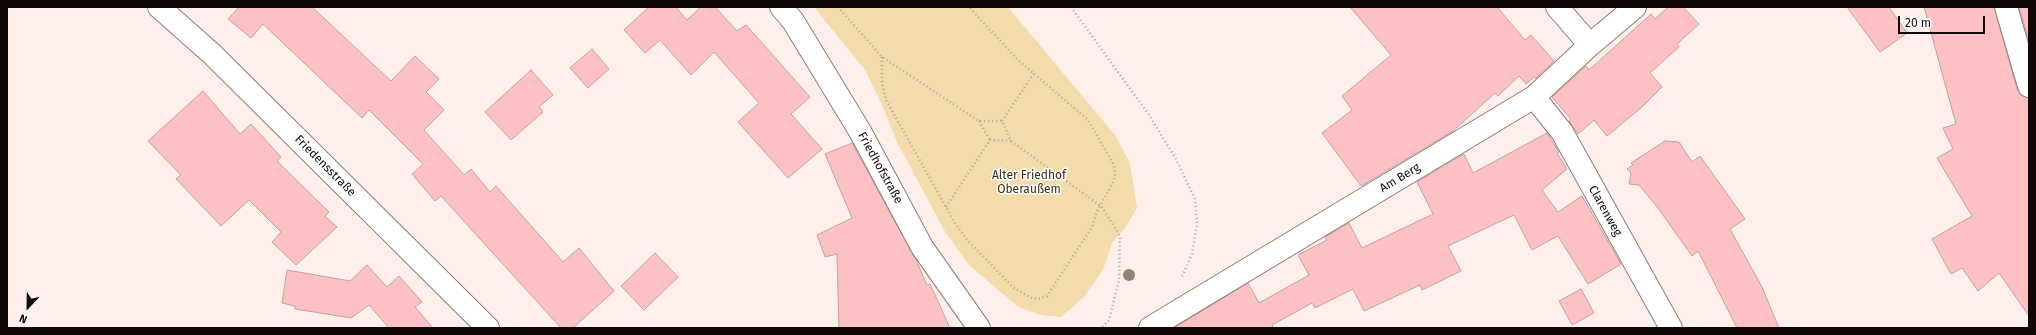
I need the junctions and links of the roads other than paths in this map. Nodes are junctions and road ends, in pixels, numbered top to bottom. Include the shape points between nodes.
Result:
1 (160, 7) edge
2 (781, 7) edge
3 (1557, 7) edge
4 (1635, 7) edge
5 (2006, 7) edge
6 (1590, 45) junction
7 (2029, 86) edge
8 (1534, 97) junction
9 (488, 328) edge
10 (979, 328) edge
11 (1150, 328) edge
12 (1671, 328) edge

1 - 9 street, Friedensstraße via 212,54
2 - 10 street, Friedhofstraße via 793,21 861,133 922,247
3 - 6 street
4 - 6 street, Am Berg
5 - 7 street
6 - 8 street, Am Berg
8 - 11 street, Am Berg
8 - 12 street, Clarenweg via 1562,132

